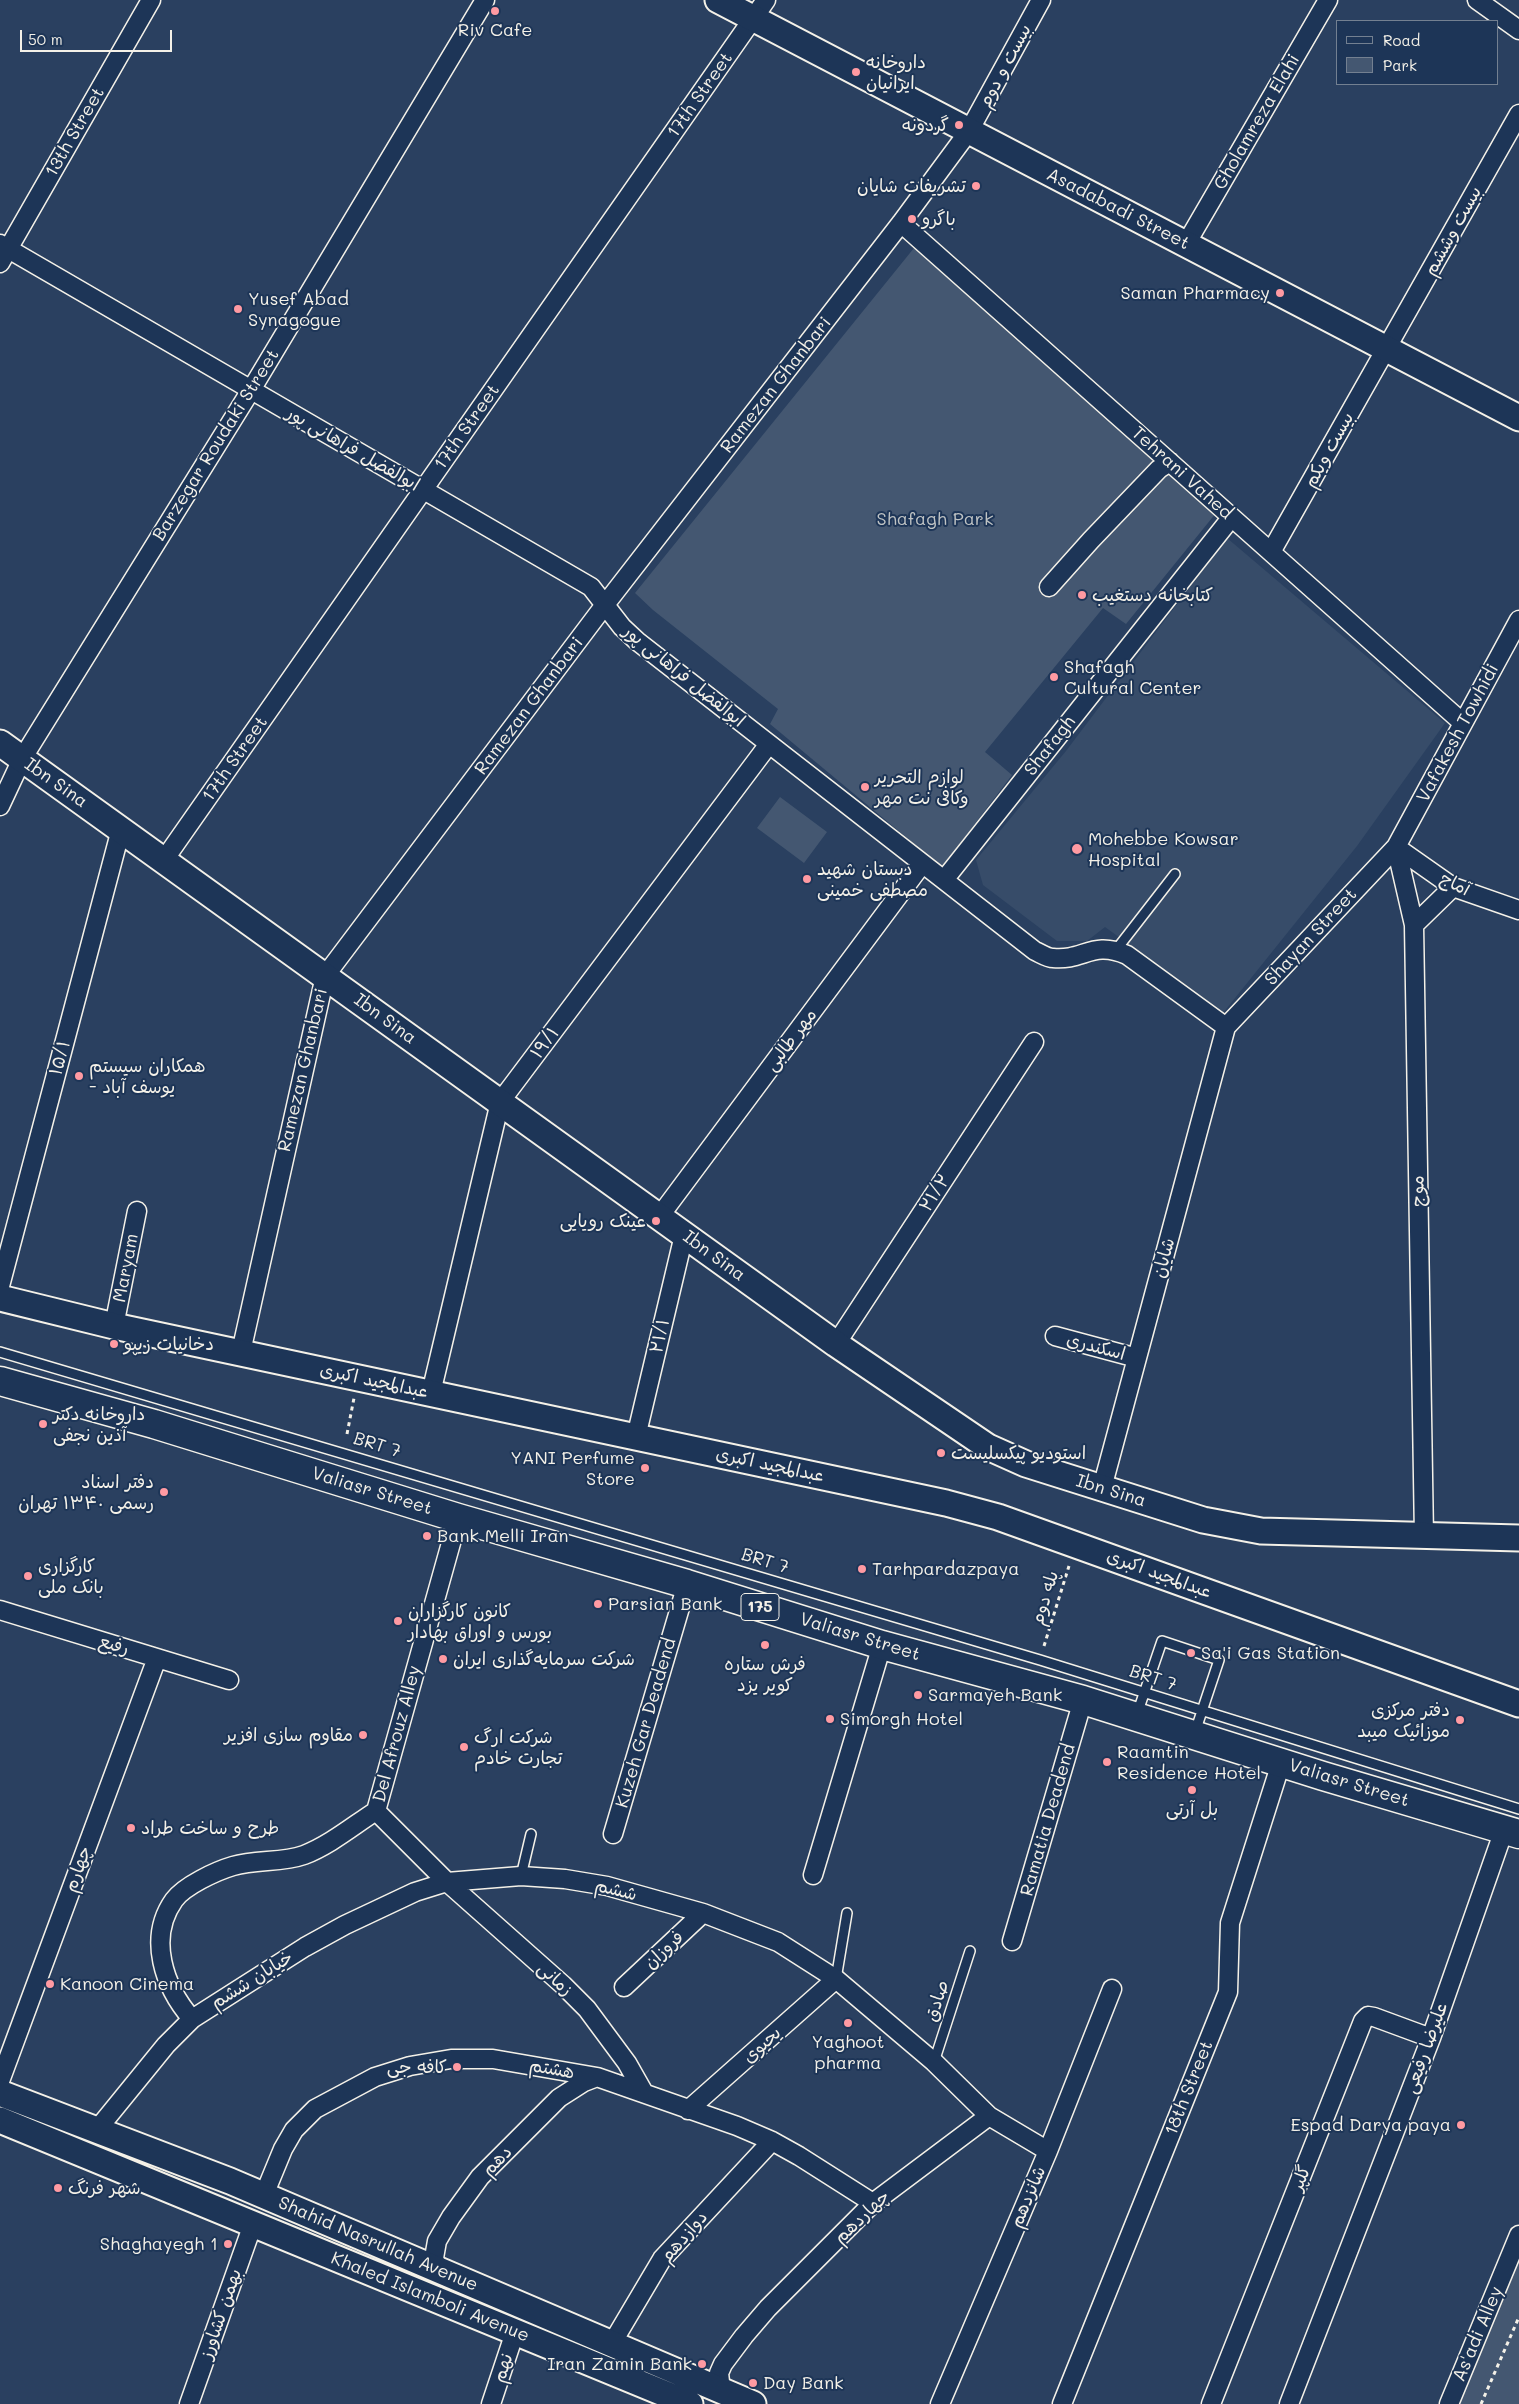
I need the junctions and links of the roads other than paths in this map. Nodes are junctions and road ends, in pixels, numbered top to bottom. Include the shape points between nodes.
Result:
1 (151, 0) edge
2 (485, 0) edge
3 (718, 0) edge
4 (1040, 0) edge
5 (1328, 0) edge
6 (1476, 0) edge
7 (760, 9) edge
8 (1519, 30) edge
9 (1519, 114) edge
10 (969, 131) junction
11 (901, 223) junction
12 (1186, 244) junction
13 (3, 252) edge
14 (1386, 348) junction
15 (251, 390) junction
16 (1519, 418) edge
17 (1170, 462) junction
18 (423, 490) junction
19 (1231, 518) junction
20 (1271, 552) junction
21 (1049, 587) dead end
22 (604, 606) junction
23 (1519, 620) edge
24 (1463, 723) junction
25 (0, 743) edge
26 (769, 744) junction
27 (22, 759) junction
28 (0, 806) edge
29 (121, 829) junction
30 (1396, 847) junction
31 (164, 860) junction
32 (922, 864) junction
33 (1176, 874) dead end
34 (944, 880) junction
35 (1453, 887) junction
36 (1519, 910) edge
37 (1414, 925) junction
38 (1116, 950) junction
39 (325, 976) junction
40 (1226, 1026) junction
41 (1034, 1042) dead end
42 (500, 1102) junction
43 (137, 1211) dead end
44 (659, 1217) junction
45 (684, 1234) junction
46 (0, 1286) edge
47 (0, 1298) edge
48 (114, 1326) junction
49 (1055, 1336) dead end
50 (836, 1344) junction
51 (0, 1352) edge
52 (241, 1352) junction
53 (1137, 1358) junction
54 (0, 1381) edge
55 (431, 1393) junction
56 (636, 1436) junction
57 (1102, 1488) junction
58 (458, 1518) junction
59 (1424, 1537) junction
60 (1519, 1538) edge
61 (687, 1584) junction
62 (0, 1610) edge
63 (882, 1645) junction
64 (157, 1658) junction
65 (229, 1680) dead end
66 (1083, 1700) junction
67 (1140, 1704) junction
68 (1519, 1704) edge
69 (1198, 1723) junction
70 (1281, 1763) junction
71 (376, 1811) junction
72 (1514, 1824) edge
73 (531, 1834) dead end
74 (613, 1834) dead end
75 (813, 1875) dead end
76 (521, 1876) junction
77 (447, 1882) junction
78 (703, 1913) junction
79 (847, 1913) dead end
80 (1012, 1941) dead end
81 (970, 1951) dead end
82 (836, 1979) junction
83 (624, 1987) dead end
84 (1112, 1989) dead end
85 (192, 2019) junction
86 (1430, 2038) junction
87 (934, 2062) junction
88 (597, 2077) junction
89 (0, 2081) edge
90 (0, 2093) edge
91 (644, 2093) junction
92 (688, 2110) junction
93 (989, 2116) junction
94 (0, 2120) edge
95 (96, 2131) junction
96 (772, 2141) junction
97 (1048, 2151) junction
98 (264, 2195) junction
99 (872, 2203) junction
100 (253, 2224) junction
101 (1519, 2235) edge
102 (438, 2271) junction
103 (515, 2332) junction
104 (611, 2345) junction
105 (721, 2391) junction
106 (190, 2404) edge
107 (492, 2404) edge
108 (690, 2404) edge
109 (753, 2404) edge
110 (940, 2404) edge
111 (1062, 2404) edge
112 (1212, 2404) edge
113 (1289, 2404) edge
114 (1449, 2404) edge

1 - 13 street, 13th Street
2 - 15 street, Barzegar Roudaki Street
3 - 7 street, Asadabadi Street
4 - 10 street, بیست و دوم
5 - 12 street, Gholamreza Elahi
6 - 8 street
7 - 10 street, Asadabadi Street
7 - 18 street, 17th Street
9 - 14 street, بیست وششم
10 - 11 street, Ramezan Ghanbari
10 - 12 street, Asadabadi Street
11 - 17 street, Tehrani Vahed
11 - 22 street, Ramezan Ghanbari
12 - 14 street, Asadabadi Street
13 - 15 street, ابوالفضل فراهانی پور
14 - 16 street, Asadabadi Street
14 - 20 street, بیست‌ ویکم
15 - 18 street, ابوالفضل فراهانی پور
15 - 27 street, Barzegar Roudaki Street
17 - 19 street, Tehrani Vahed
17 - 21 street via 1159,469
18 - 22 street, ابوالفضل فراهانی پور via 591,587
18 - 31 street, 17th Street
19 - 20 street, Tehrani Vahed
19 - 34 street, Shafagh
20 - 24 street, Tehrani Vahed
22 - 26 street, ابوالفضل فراهانی پور via 637,641
22 - 39 street, Ramezan Ghanbari
23 - 24 street, Vafakesh Towhidi
24 - 30 street, Vafakesh Towhidi
25 - 27 street, Ibn Sina
26 - 32 street, ابوالفضل فراهانی پور
26 - 42 street, ۱۹/۱
27 - 28 street, Barzegar Roudaki Street
27 - 29 street, Ibn Sina
29 - 31 street, Ibn Sina
29 - 46 street, ۱۵/۱
30 - 35 street, آماج
30 - 37 street, موج
30 - 40 street, Shayan Street
31 - 39 street, Ibn Sina
32 - 34 street, ابوالفضل فراهانی پور
32 - 44 street, مهر طالبی
33 - 38 lane
34 - 38 street, ابوالفضل فراهانی پور via 1034,951 1052,958 1102,948
35 - 36 street, آماج
35 - 37 street
37 - 59 street, موج
38 - 40 street
39 - 42 street, Ibn Sina
39 - 52 street, Ramezan Ghanbari
40 - 53 street, شایان
41 - 50 street, ۲۱/۲
42 - 44 street, Ibn Sina
42 - 55 street, ۱۹/۱
43 - 48 street, Maryam
44 - 45 street, Ibn Sina
45 - 50 street, Ibn Sina
45 - 56 street, ۲۱/۱
47 - 48 street, عبدالمجید اکبری
48 - 52 street, عبدالمجید اکبری
49 - 53 street, اسکندری
50 - 57 street, Ibn Sina via 988,1446 1026,1464
51 - 67 lane, BRT 7 via 1040,1660
52 - 55 street, عبدالمجید اکبری
53 - 57 street, شایان
54 - 58 main road, Valiasr Street / 175 via 154,1424
55 - 56 street, عبدالمجید اکبری
56 - 68 street, عبدالمجید اکبری via 998,1517
57 - 59 street, Ibn Sina via 1203,1520 1262,1531
58 - 61 main road, Valiasr Street / 175
58 - 71 street, Del Afrouz Alley
59 - 60 street, Ibn Sina
61 - 63 main road, Valiasr Street / 175
61 - 74 street, Kuzeh Gar Deadend
62 - 64 street, رفیع
63 - 66 main road, Valiasr Street / 175
63 - 75 street
64 - 65 street, رفیع
64 - 89 street, چهارم
66 - 67 main road, Valiasr Street / 175
66 - 80 street, Ramatia Deadend
67 - 69 main road, Valiasr Street / 175
67 - 69 lane via 1162,1641 1219,1660
69 - 70 main road, Valiasr Street / 175
69 - 72 lane
70 - 72 main road, Valiasr Street / 175
70 - 111 street, 18th Street via 1230,1923 1228,1992
71 - 77 street, زمانی
71 - 85 street, Del Afrouz Alley via 304,1855 231,1866 204,1878 175,1898 163,1926 161,1964 181,2006
72 - 86 street, علیرضا رفیعی
73 - 76 lane
76 - 77 street, ششم
76 - 78 street, ششم via 565,1878 607,1886
77 - 85 street, خیابان ششم via 415,1892 345,1925
77 - 91 street, زمانی via 586,2009 627,2063
78 - 82 street, ششم via 778,1942
78 - 83 street, فروزان
79 - 82 lane
81 - 87 lane, صادق
82 - 87 street, ششم
82 - 92 street, یحیوی
84 - 97 street, شانزدهم
85 - 95 street, خیابان ششم via 166,2045
86 - 112 street, گلپر via 1374,2017 1368,2016 1362,2021
86 - 113 street, علیرضا رفیعی
87 - 93 street, ششم
88 - 91 street, هشتم
88 - 98 street, هشتم via 493,2059 443,2060 375,2077 315,2108 294,2130
88 - 102 street, دهم via 559,2098 480,2177 437,2241 434,2258
90 - 95 street, Shahid Nasrullah Avenue
91 - 92 street, هشتم
92 - 96 street, هشتم
93 - 97 street
93 - 99 street, چهاردهم
94 - 100 street, Shahid Nasrullah Avenue
95 - 98 street, Shahid Nasrullah Avenue
96 - 99 street, هشتم
96 - 104 street, دوازدهم via 662,2259
97 - 110 street, شانزدهم
98 - 100 street
98 - 102 street, Shahid Nasrullah Avenue
99 - 105 street, چهاردهم via 744,2336 719,2373
100 - 103 street, Khaled Islamboli Avenue
100 - 106 street, بهمن کشاورز
101 - 114 street, As'adi Alley
102 - 104 street, Shahid Nasrullah Avenue
103 - 107 street, نهم
103 - 108 street, Khaled Islamboli Avenue
104 - 105 street, Shahid Nasrullah Avenue
105 - 109 street, Shahid Nasrullah Avenue

